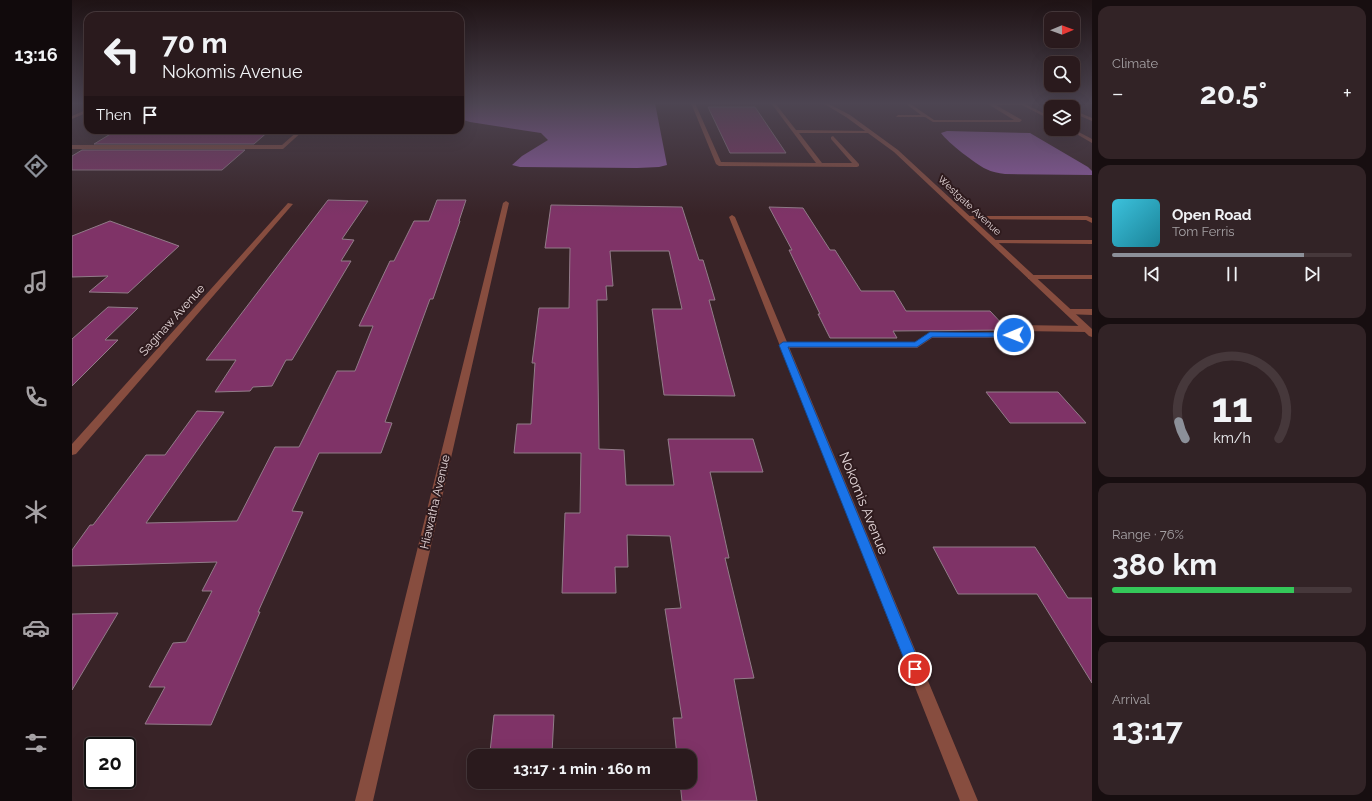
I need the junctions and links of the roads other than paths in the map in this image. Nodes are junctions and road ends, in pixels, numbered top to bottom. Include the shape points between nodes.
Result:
1 (290, 140) edge
2 (709, 140) edge
3 (802, 140) edge
4 (835, 140) edge
5 (881, 140) edge
6 (72, 146) edge
7 (820, 164) junction
8 (506, 203) dead end
9 (290, 204) dead end
10 (732, 217) dead end
11 (968, 218) junction
12 (1092, 221) edge
13 (994, 242) junction
14 (1092, 242) edge
15 (1031, 277) junction
16 (1092, 277) edge
17 (1069, 312) junction
18 (1092, 312) edge
19 (1089, 331) edge
20 (783, 345) junction
21 (72, 451) edge
22 (364, 801) edge
23 (969, 801) edge

1 - 6 street via 283,147
2 - 7 street via 719,164
3 - 7 street
4 - 7 street via 857,164
5 - 11 street, Westgate Avenue
8 - 22 street, Hiawatha Avenue
9 - 21 street, Saginaw Avenue
10 - 20 street, Nokomis Avenue
11 - 12 street via 1087,218
11 - 13 street, Westgate Avenue
13 - 14 street
13 - 15 street, Westgate Avenue
15 - 16 street
15 - 17 street, Westgate Avenue
17 - 18 street
17 - 19 street, Westgate Avenue
19 - 20 street via 1016,328 1014,335 930,335 917,344
20 - 23 street, Nokomis Avenue

